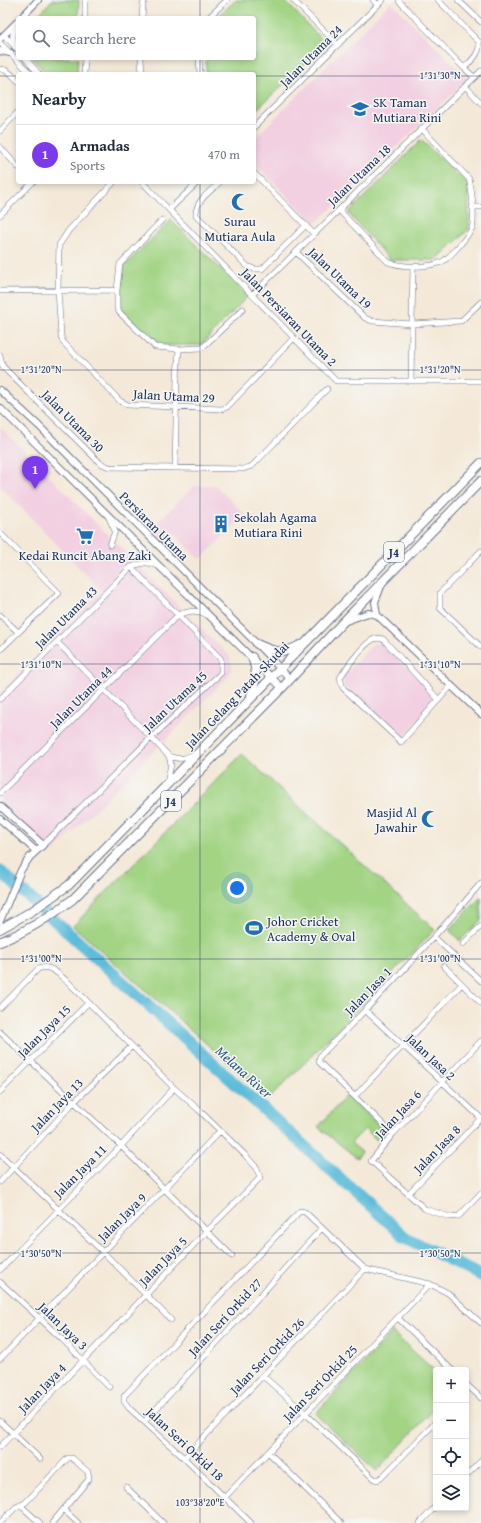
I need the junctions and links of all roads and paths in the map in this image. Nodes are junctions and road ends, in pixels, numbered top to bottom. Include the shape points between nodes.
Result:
1 (38, 0) edge
2 (85, 0) edge
3 (145, 0) edge
4 (226, 0) edge
5 (293, 0) edge
6 (373, 0) edge
7 (383, 0) edge
8 (399, 0) edge
9 (438, 0) edge
10 (458, 0) edge
11 (378, 5) junction
12 (23, 16) edge
13 (85, 16) edge
14 (142, 16) edge
15 (210, 16) edge
16 (481, 22) edge
17 (16, 23) edge
18 (16, 26) edge
19 (2, 37) edge
20 (0, 43) edge
21 (338, 44) junction
22 (16, 49) edge
23 (0, 51) edge
24 (10, 53) junction
25 (16, 59) edge
26 (17, 60) edge
27 (27, 60) edge
28 (85, 60) edge
29 (141, 60) edge
30 (199, 60) edge
31 (464, 68) junction
32 (0, 69) edge
33 (481, 71) edge
34 (29, 72) edge
35 (37, 72) edge
36 (84, 72) edge
37 (142, 72) edge
38 (200, 72) edge
39 (474, 77) junction
40 (16, 80) edge
41 (466, 86) junction
42 (481, 103) edge
43 (16, 114) edge
44 (256, 125) edge
45 (422, 129) junction
46 (0, 132) edge
47 (0, 147) edge
48 (16, 165) edge
49 (256, 175) edge
50 (30, 184) edge
51 (112, 184) edge
52 (144, 184) edge
53 (196, 184) edge
54 (218, 184) edge
55 (472, 207) junction
56 (481, 207) edge
57 (169, 210) junction
58 (339, 210) junction
59 (0, 215) edge
60 (162, 220) dead end
61 (306, 225) junction
62 (314, 234) junction
63 (296, 252) junction
64 (413, 266) junction
65 (58, 290) junction
66 (117, 290) junction
67 (0, 291) edge
68 (252, 295) junction
69 (481, 302) edge
70 (243, 309) dead end
71 (412, 324) junction
72 (294, 338) junction
73 (179, 349) junction
74 (0, 356) edge
75 (411, 381) junction
76 (481, 381) edge
77 (328, 389) dead end
78 (0, 390) edge
79 (0, 408) edge
80 (177, 408) junction
81 (481, 463) edge
82 (176, 468) junction
83 (481, 481) edge
84 (108, 515) junction
85 (0, 533) edge
86 (110, 545) dead end
87 (481, 551) edge
88 (131, 567) junction
89 (162, 569) junction
90 (384, 582) junction
91 (0, 615) edge
92 (178, 615) junction
93 (376, 615) junction
94 (211, 617) junction
95 (344, 621) junction
96 (18, 632) junction
97 (57, 642) junction
98 (306, 642) junction
99 (257, 644) junction
100 (481, 646) edge
101 (0, 650) edge
102 (252, 657) junction
103 (280, 668) junction
104 (271, 677) junction
105 (290, 679) junction
106 (451, 686) junction
107 (282, 688) junction
108 (104, 690) junction
109 (0, 699) edge
110 (250, 699) junction
111 (439, 700) junction
112 (481, 714) edge
113 (151, 738) junction
114 (198, 753) junction
115 (169, 756) junction
116 (166, 785) junction
117 (0, 794) edge
118 (0, 806) edge
119 (0, 819) edge
120 (43, 845) junction
121 (36, 851) junction
122 (481, 883) edge
123 (0, 921) edge
124 (481, 926) edge
125 (0, 929) edge
126 (434, 938) junction
127 (0, 942) edge
128 (463, 944) dead end
129 (444, 966) dead end
130 (481, 981) edge
131 (462, 984) junction
132 (88, 1003) junction
133 (481, 1003) edge
134 (0, 1008) edge
135 (366, 1011) junction
136 (0, 1032) edge
137 (481, 1041) edge
138 (132, 1046) junction
139 (404, 1046) junction
140 (30, 1060) junction
141 (443, 1083) junction
142 (174, 1088) junction
143 (0, 1092) edge
144 (355, 1096) junction
145 (74, 1102) junction
146 (481, 1118) edge
147 (220, 1131) junction
148 (393, 1134) junction
149 (121, 1146) junction
150 (0, 1154) edge
151 (14, 1167) junction
152 (0, 1182) edge
153 (165, 1189) junction
154 (481, 1193) edge
155 (408, 1194) junction
156 (57, 1210) junction
157 (322, 1228) junction
158 (207, 1231) junction
159 (103, 1252) junction
160 (232, 1256) dead end
161 (365, 1269) junction
162 (0, 1270) edge
163 (0, 1282) edge
164 (430, 1284) junction
165 (146, 1295) junction
166 (39, 1318) junction
167 (398, 1318) junction
168 (171, 1320) dead end
169 (481, 1323) edge
170 (0, 1359) edge
171 (83, 1361) junction
172 (449, 1367) edge
173 (263, 1376) junction
174 (109, 1388) dead end
175 (469, 1389) edge
176 (481, 1398) edge
177 (305, 1413) junction
178 (0, 1421) edge
179 (145, 1421) junction
180 (433, 1425) edge
181 (14, 1434) junction
182 (0, 1447) edge
183 (268, 1452) junction
184 (184, 1458) junction
185 (40, 1459) dead end
186 (481, 1461) edge
187 (467, 1475) edge
188 (126, 1487) dead end
189 (225, 1497) junction
190 (20, 1505) junction
191 (433, 1509) edge
192 (64, 1510) junction
193 (0, 1523) edge
194 (40, 1523) edge
195 (52, 1523) edge
196 (78, 1523) edge
197 (163, 1523) edge
198 (251, 1523) edge
199 (341, 1523) edge
200 (420, 1523) edge

1 - 12 street
2 - 13 street
3 - 14 street
4 - 15 street
5 - 21 street
6 - 11 street
7 - 11 street, Jalan Utama 24
8 - 31 street
9 - 31 street via 479,42 477,54
10 - 16 street
11 - 21 street, Jalan Utama 24
17 - 19 street
18 - 22 street via 13,36
19 - 22 street
20 - 24 street
21 - 44 street, Jalan Utama 24
23 - 24 street
24 - 25 street
26 - 34 street
27 - 35 street
28 - 36 street
29 - 37 street
30 - 38 street
31 - 39 street
32 - 40 street via 10,73
33 - 39 street, Jalan Utama 18
39 - 41 street, Jalan Utama 18
41 - 42 street
41 - 45 street, Jalan Utama 18
43 - 46 street
45 - 55 street via 469,179
45 - 58 street, Jalan Utama 18
47 - 48 street
49 - 61 street
50 - 59 street
51 - 65 street, Jalan Utama 29 via 59,244
52 - 57 street, Jalan Persiaran Utama 2
53 - 57 street
54 - 61 street via 198,204 196,215 247,266 262,269
55 - 56 street
55 - 64 street via 472,227 456,250 439,263
57 - 68 street, Jalan Persiaran Utama 2
58 - 62 street, Jalan Utama 18
58 - 64 street via 388,262
60 - 66 street via 120,264
61 - 62 street
62 - 63 street, Jalan Utama 18
63 - 68 street, Jalan Utama 18
63 - 71 street, Jalan Utama 19 via 365,318 372,321
64 - 71 street
65 - 66 street
65 - 67 street
65 - 80 street, Jalan Utama 29 via 63,342 120,401 128,405
66 - 73 street via 119,312 152,346
68 - 72 street, Jalan Persiaran Utama 2
69 - 71 street, Jalan Utama 19 via 461,321
70 - 73 street via 202,348
71 - 75 street
72 - 75 street, Jalan Persiaran Utama 2 via 336,381
72 - 80 street, Jalan Utama 29 via 227,407
73 - 80 street
74 - 82 street, Jalan Utama 30 via 7,371 100,463 109,466
75 - 76 street, Jalan Persiaran Utama 2
77 - 82 street, Jalan Utama 30 via 252,466 243,469
78 - 99 street, Persiaran Utama
79 - 84 street, Persiaran Utama
80 - 82 street
81 - 98 main road, Jalan Gelang Patah-Skudai / J4
83 - 90 main road, Jalan Gelang Patah-Skudai / J4
84 - 86 street via 115,531
84 - 89 street, Persiaran Utama
85 - 96 street via 59,593
87 - 100 street via 440,594 439,604 440,608
88 - 89 street via 149,563
88 - 92 street, Jalan Utama 45
88 - 97 street, Jalan Utama 43
89 - 94 street, Persiaran Utama
90 - 93 street via 375,602
90 - 95 main road, Jalan Gelang Patah-Skudai / J4
91 - 96 street
92 - 94 street via 187,611 199,611
92 - 108 street, Jalan Utama 44
92 - 113 street, Jalan Utama 45 via 221,659 221,673
93 - 95 street via 368,613
93 - 106 street
94 - 102 street, Persiaran Utama
95 - 105 main road, Jalan Gelang Patah-Skudai / J4
96 - 101 street
97 - 108 street
97 - 109 street, Jalan Utama 43
98 - 99 main road via 286,652 273,652
98 - 103 main road, Jalan Gelang Patah-Skudai / J4
99 - 103 street, Persiaran Utama
102 - 104 street, Persiaran Utama
102 - 110 main road via 256,681
103 - 104 main road, Jalan Gelang Patah-Skudai / J4
103 - 105 street, Persiaran Utama
104 - 107 street, Persiaran Utama
104 - 110 main road, Jalan Gelang Patah-Skudai / J4
105 - 107 main road, Jalan Gelang Patah-Skudai / J4
106 - 111 street
106 - 112 street
107 - 127 main road, Jalan Gelang Patah-Skudai / J4 via 73,899 23,933
108 - 113 street
108 - 117 street, Jalan Utama 44
110 - 114 main road, Jalan Gelang Patah-Skudai / J4
111 - 111 street via 383,639 376,638 371,641 346,667 340,678 343,688 401,742
113 - 115 street
113 - 120 street, Jalan Utama 45
114 - 115 street via 178,760
114 - 116 main road, Jalan Gelang Patah-Skudai / J4
115 - 116 street via 171,764
116 - 125 main road, Jalan Gelang Patah-Skudai / J4 via 69,885 32,911
118 - 120 street
119 - 121 street
120 - 121 street
121 - 123 street via 21,870
122 - 126 street, Jalan Jasa 1
124 - 128 street
126 - 130 street
126 - 135 street, Jalan Jasa 1
129 - 131 street
131 - 133 street
131 - 139 street
132 - 134 street via 52,968 43,967 38,969
132 - 138 street
132 - 140 street, Jalan Jaya 15
135 - 139 street, Jalan Jasa 2
135 - 144 street, Jalan Jasa 1 via 318,1059
136 - 140 street
137 - 141 street, Jalan Jasa 6
138 - 142 street
138 - 145 street, Jalan Jaya 13
139 - 141 street, Jalan Jasa 2
139 - 144 street
140 - 143 street, Jalan Jaya 15
140 - 145 street
141 - 146 street, Jalan Jasa 2
141 - 148 street, Jalan Jasa 6
142 - 147 street
142 - 149 street, Jalan Jaya 11
144 - 148 street
145 - 149 street
145 - 151 street, Jalan Jaya 13
146 - 155 street, Jalan Jasa 8
147 - 153 street, Jalan Jaya 9
147 - 158 street, Jalan Jaya 5 via 255,1166 260,1178
148 - 155 street, Jalan Jasa 6 via 371,1161
149 - 153 street
149 - 156 street, Jalan Jaya 11
150 - 151 street
151 - 152 street, Jalan Jaya 13
151 - 156 street
153 - 158 street
153 - 159 street, Jalan Jaya 9
154 - 155 street via 454,1218 425,1209
156 - 159 street
156 - 162 street, Jalan Jaya 11
157 - 161 street
157 - 179 street, Jalan Seri Orkid 27
157 - 179 street, Jalan Seri Orkid 18 via 305,1212 300,1211 124,1396 129,1408
158 - 160 street
158 - 165 street, Jalan Jaya 5
159 - 165 street
159 - 166 street, Jalan Jaya 9
161 - 164 street
161 - 173 street, Jalan Seri Orkid 26
163 - 166 street, Jalan Jaya 3
164 - 167 street, Jalan Seri Orkid 25
164 - 169 street via 448,1293
165 - 168 street
165 - 171 street, Jalan Jaya 5
166 - 170 street, Jalan Jaya 9
166 - 171 street, Jalan Jaya 3
167 - 172 street
167 - 177 street, Jalan Seri Orkid 25
171 - 174 street, Jalan Jaya 3
171 - 181 street, Jalan Jaya 4
173 - 177 street
173 - 184 street, Jalan Seri Orkid 26
175 - 176 street
177 - 180 street via 377,1480
177 - 183 street, Jalan Seri Orkid 25
178 - 181 street
179 - 184 street, Jalan Seri Orkid 18
181 - 182 street, Jalan Jaya 4
181 - 185 street
183 - 189 street, Jalan Seri Orkid 25
183 - 199 street
184 - 189 street, Jalan Seri Orkid 18
186 - 187 street
188 - 197 street
189 - 198 street, Jalan Seri Orkid 18
190 - 192 street via 25,1503 70,1457 88,1472 89,1479
190 - 193 street
190 - 194 street
191 - 200 street
192 - 195 street
192 - 196 street

